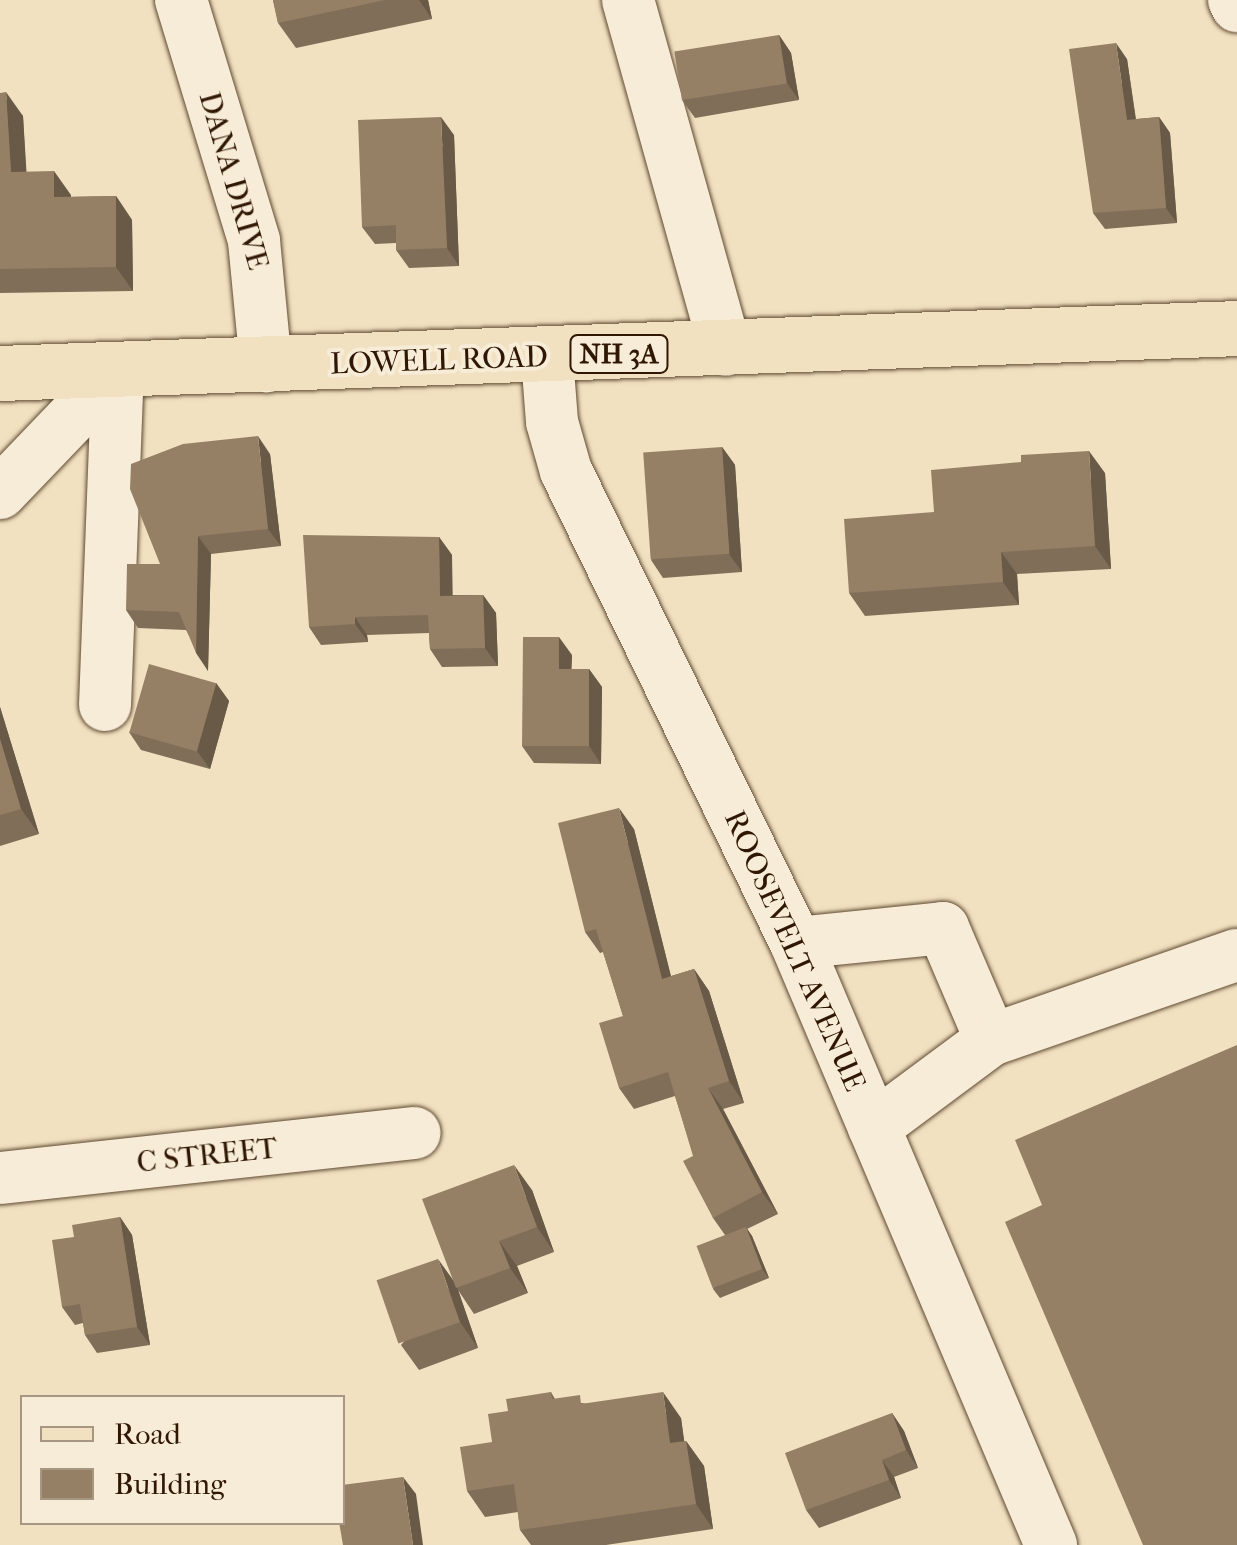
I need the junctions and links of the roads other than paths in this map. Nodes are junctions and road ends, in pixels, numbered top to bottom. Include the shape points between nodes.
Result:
1 (181, 0) edge
2 (628, 0) edge
3 (1237, 328) edge
4 (726, 350) junction
5 (547, 358) junction
6 (266, 366) junction
7 (118, 370) junction
8 (0, 373) edge
9 (10, 473) edge
10 (105, 704) dead end
11 (796, 943) junction
12 (1237, 955) edge
13 (990, 1040) junction
14 (874, 1127) junction
15 (415, 1132) dead end
16 (0, 1178) edge
17 (1051, 1545) edge

1 - 6 street, DANA DRIVE via 254,241
2 - 4 street
3 - 4 main road, LOWELL ROAD / NH 3A
4 - 5 main road, LOWELL ROAD / NH 3A
5 - 6 main road, LOWELL ROAD / NH 3A
5 - 11 street, ROOSEVELT AVENUE via 552,422 566,472
6 - 7 main road, LOWELL ROAD / NH 3A
7 - 8 main road, LOWELL ROAD / NH 3A
7 - 9 street
7 - 10 street
11 - 13 street via 942,928
11 - 14 street, ROOSEVELT AVENUE
12 - 13 street
13 - 14 street
14 - 17 street, ROOSEVELT AVENUE
15 - 16 street, C STREET

